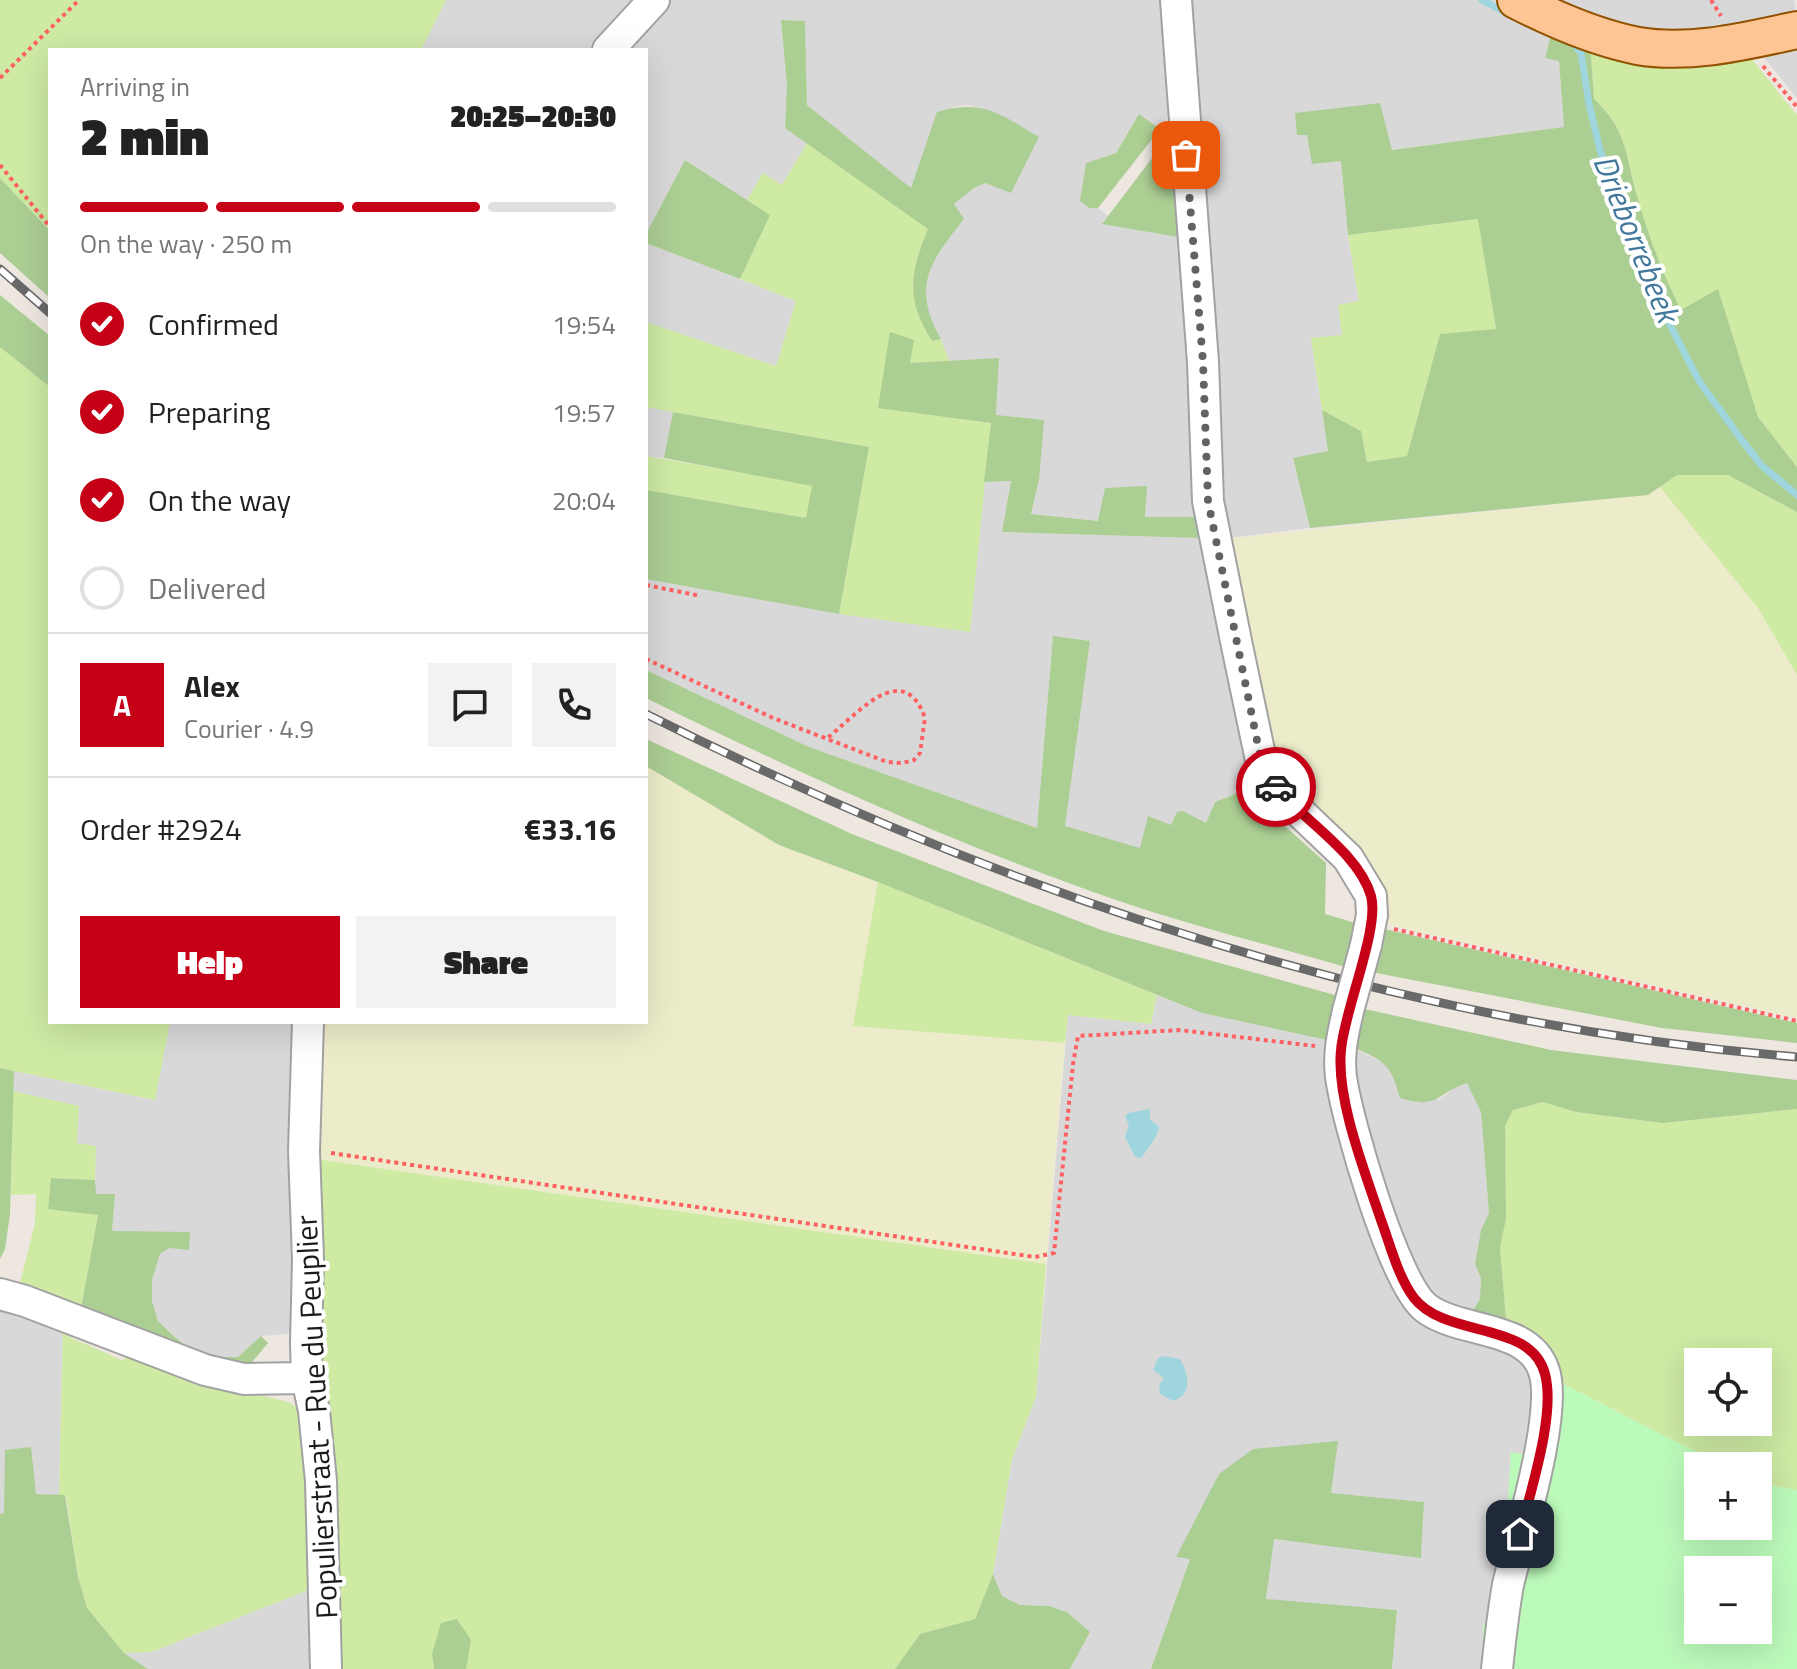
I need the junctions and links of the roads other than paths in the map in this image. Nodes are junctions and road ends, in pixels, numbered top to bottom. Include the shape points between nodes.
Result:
1 (654, 0) edge
2 (1176, 0) edge
3 (1516, 0) edge
4 (1797, 30) edge
5 (610, 48) edge
6 (308, 1024) edge
7 (0, 1294) edge
8 (307, 1378) junction
9 (326, 1669) edge
10 (1497, 1669) edge

1 - 5 street
2 - 10 street, bridge via 1208,501 1242,675 1270,779 1357,871 1371,896 1368,935 1340,1052 1353,1128 1389,1242 1414,1298 1441,1318 1527,1347 1546,1375 1547,1413 1507,1589
3 - 4 main road via 1639,46 1670,49 1743,42
6 - 8 street, Populierstraat - Rue du Peuplier
7 - 8 street via 205,1370 244,1379
8 - 9 street, Populierstraat - Rue du Peuplier via 321,1481

